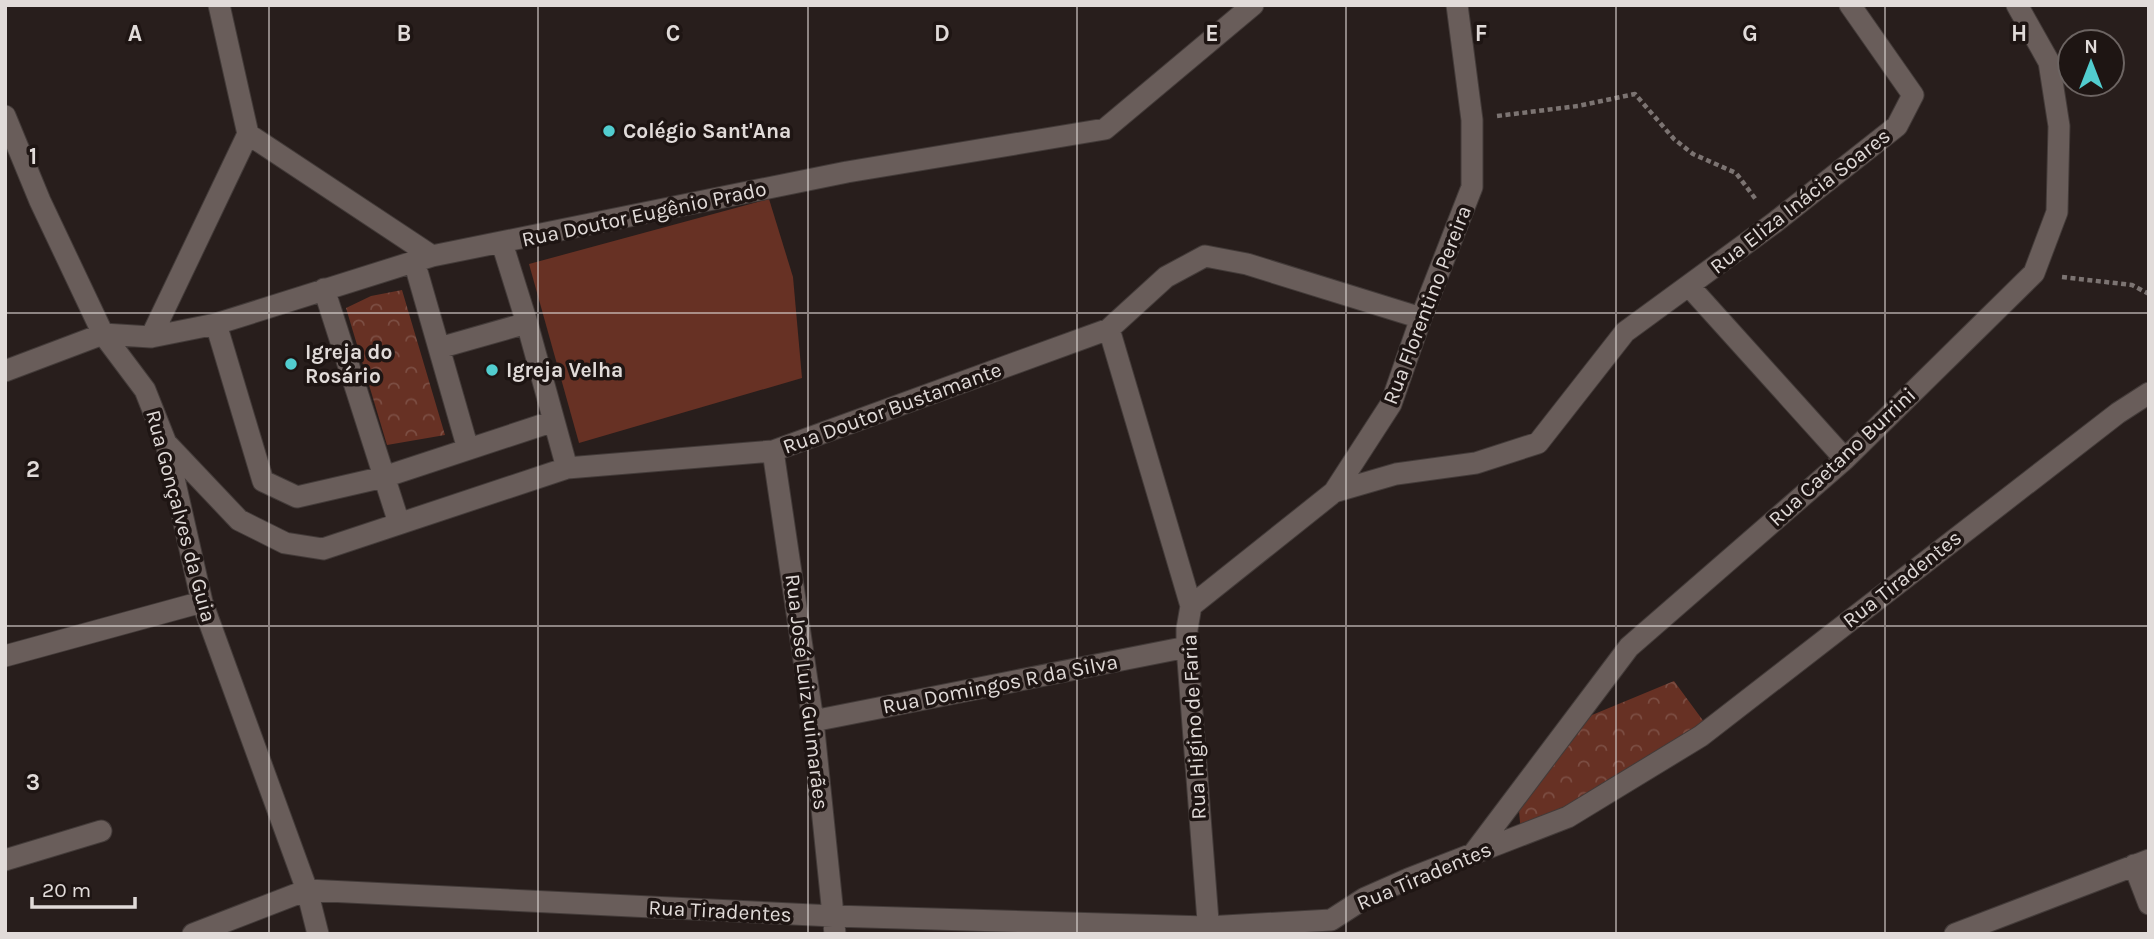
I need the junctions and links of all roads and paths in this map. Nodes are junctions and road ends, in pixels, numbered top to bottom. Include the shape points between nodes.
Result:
1 (219, 5) edge
2 (1253, 5) edge
3 (1457, 5) edge
4 (1850, 5) edge
5 (2017, 5) edge
6 (5, 116) edge
7 (1472, 120) junction
8 (248, 134) junction
9 (1774, 223) junction
10 (502, 243) junction
11 (423, 259) junction
12 (2034, 273) junction
13 (1689, 286) junction
14 (324, 289) junction
15 (2149, 294) edge
16 (1421, 318) junction
17 (527, 323) junction
18 (216, 324) junction
19 (1109, 329) junction
20 (103, 334) junction
21 (151, 337) junction
22 (439, 348) junction
23 (5, 371) edge
24 (2149, 393) edge
25 (554, 421) junction
26 (166, 443) junction
27 (468, 449) junction
28 (774, 452) junction
29 (1844, 459) junction
30 (567, 468) junction
31 (384, 477) junction
32 (1334, 492) junction
33 (399, 523) junction
34 (202, 602) junction
35 (1191, 606) junction
36 (1187, 647) junction
37 (5, 656) edge
38 (813, 721) junction
39 (102, 831) dead end
40 (1472, 855) junction
41 (5, 860) edge
42 (2142, 863) edge
43 (307, 890) junction
44 (2149, 904) edge
45 (834, 925) edge
46 (1327, 927) edge
47 (1208, 931) edge
48 (193, 934) edge
49 (318, 934) edge
50 (1955, 934) edge

1 - 8 street
2 - 10 street, Rua Doutor Eugênio Prado via 1105,129 847,172
3 - 7 street, Rua Florentino Pereira
4 - 9 street, Rua Eliza Inácia Soares via 1913,95 1896,127
5 - 12 street, Rua Caetano Burrini via 2049,62 2059,126 2057,212
6 - 20 street, Rua Gonçalves da Guia
7 - 9 path via 1635,94 1693,154 1736,173
7 - 16 street, Rua Florentino Pereira via 1472,187
8 - 11 street
8 - 21 street
9 - 13 street, Rua Eliza Inácia Soares
10 - 11 street, Rua Doutor Eugênio Prado
10 - 17 street
11 - 14 street, Rua Doutor Eugênio Prado
11 - 22 street
12 - 15 path via 2132,285
12 - 29 street, Rua Caetano Burrini
13 - 29 street, Rua Eliza Inácia Soares
13 - 32 street, Rua Eliza Inácia Soares via 1625,332 1538,443 1476,463 1395,474
14 - 18 street, Rua Doutor Eugênio Prado
14 - 31 street
16 - 19 street, Rua Doutor Bustamante via 1247,264 1205,256 1166,277
16 - 32 street, Rua Florentino Pereira via 1391,404
17 - 22 street
17 - 25 street
18 - 21 street, Rua Doutor Eugênio Prado
18 - 31 street via 263,481 297,497
19 - 28 street, Rua Doutor Bustamante
19 - 35 street, Rua Higino de Faria
20 - 21 street, Rua Doutor Eugênio Prado
20 - 23 street, Rua Doutor Eugênio Prado
20 - 26 street, Rua Gonçalves da Guia via 145,390
22 - 27 street
24 - 40 street, Rua Tiradentes via 1701,736 1568,817
25 - 27 street
25 - 30 street
26 - 33 street, Rua Doutor Bustamante via 239,520 285,543 323,549
26 - 34 street, Rua Gonçalves da Guia
27 - 31 street
28 - 30 street, Rua Doutor Bustamante
28 - 38 street, Rua José Luiz Guimarães
29 - 40 street, Rua Caetano Burrini via 1629,647
30 - 33 street, Rua Doutor Bustamante
31 - 33 street
32 - 35 street, Rua Florentino Pereira
34 - 37 street
34 - 43 street, Rua Gonçalves da Guia
35 - 36 street, Rua Higino de Faria
36 - 38 street, Rua Domingos R da Silva
36 - 47 street, Rua Higino de Faria
38 - 45 street, Rua José Luiz Guimarães
39 - 41 street
40 - 46 street, Rua Tiradentes via 1365,898
42 - 44 street
42 - 50 street
43 - 45 street, Rua Tiradentes
43 - 48 street
43 - 49 street, Rua Gonçalves da Guia
45 - 47 street, Rua Tiradentes
46 - 47 street, Rua Tiradentes

